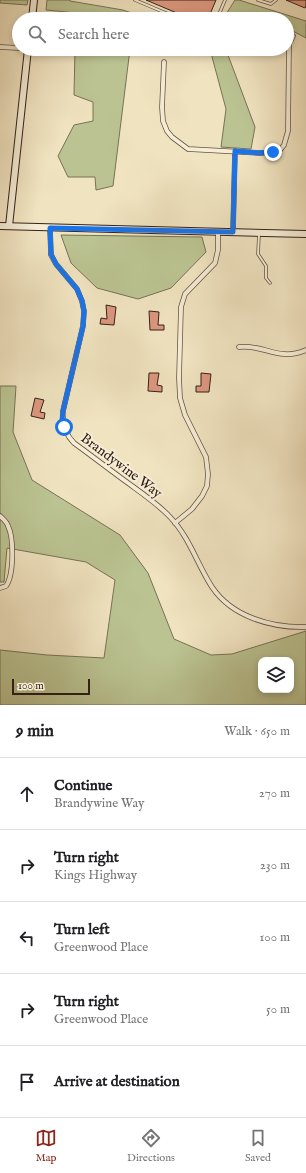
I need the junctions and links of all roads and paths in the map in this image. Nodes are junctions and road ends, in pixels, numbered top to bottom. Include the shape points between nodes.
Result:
1 (34, 0) edge
2 (135, 0) edge
3 (225, 0) edge
4 (258, 0) edge
5 (276, 0) edge
6 (33, 12) edge
7 (163, 12) edge
8 (220, 12) edge
9 (0, 47) edge
10 (12, 48) edge
11 (27, 56) edge
12 (289, 56) edge
13 (164, 62) dead end
14 (235, 151) junction
15 (0, 226) edge
16 (9, 226) junction
17 (50, 228) junction
18 (218, 232) junction
19 (233, 232) junction
20 (259, 233) junction
21 (306, 234) edge
22 (270, 283) dead end
23 (239, 347) dead end
24 (306, 350) edge
25 (0, 516) edge
26 (176, 523) junction
27 (0, 588) edge
28 (306, 627) edge

1 - 6 street
2 - 7 lane
3 - 8 lane
4 - 5 lane via 271,4
9 - 10 street
11 - 16 street
12 - 14 street via 288,131 284,144 280,150 273,152
13 - 14 street via 162,115 165,127 172,137 188,149
14 - 19 street
15 - 16 street
16 - 17 street
17 - 18 street
17 - 26 street, Brandywine Way via 51,254 77,289 84,311 83,326 63,411 62,420 66,432 74,443 150,499
18 - 19 street
18 - 26 street via 215,262 185,294 181,307 180,398 185,415 206,457 208,474 207,486 202,496
19 - 20 street
20 - 21 street
20 - 22 lane via 258,254 266,266 266,278
23 - 24 street via 253,346 275,354 292,354
25 - 27 street via 8,526 12,547 10,578 6,586
26 - 28 street, Brandywine Way via 193,549 212,587 225,602 257,620 279,626

